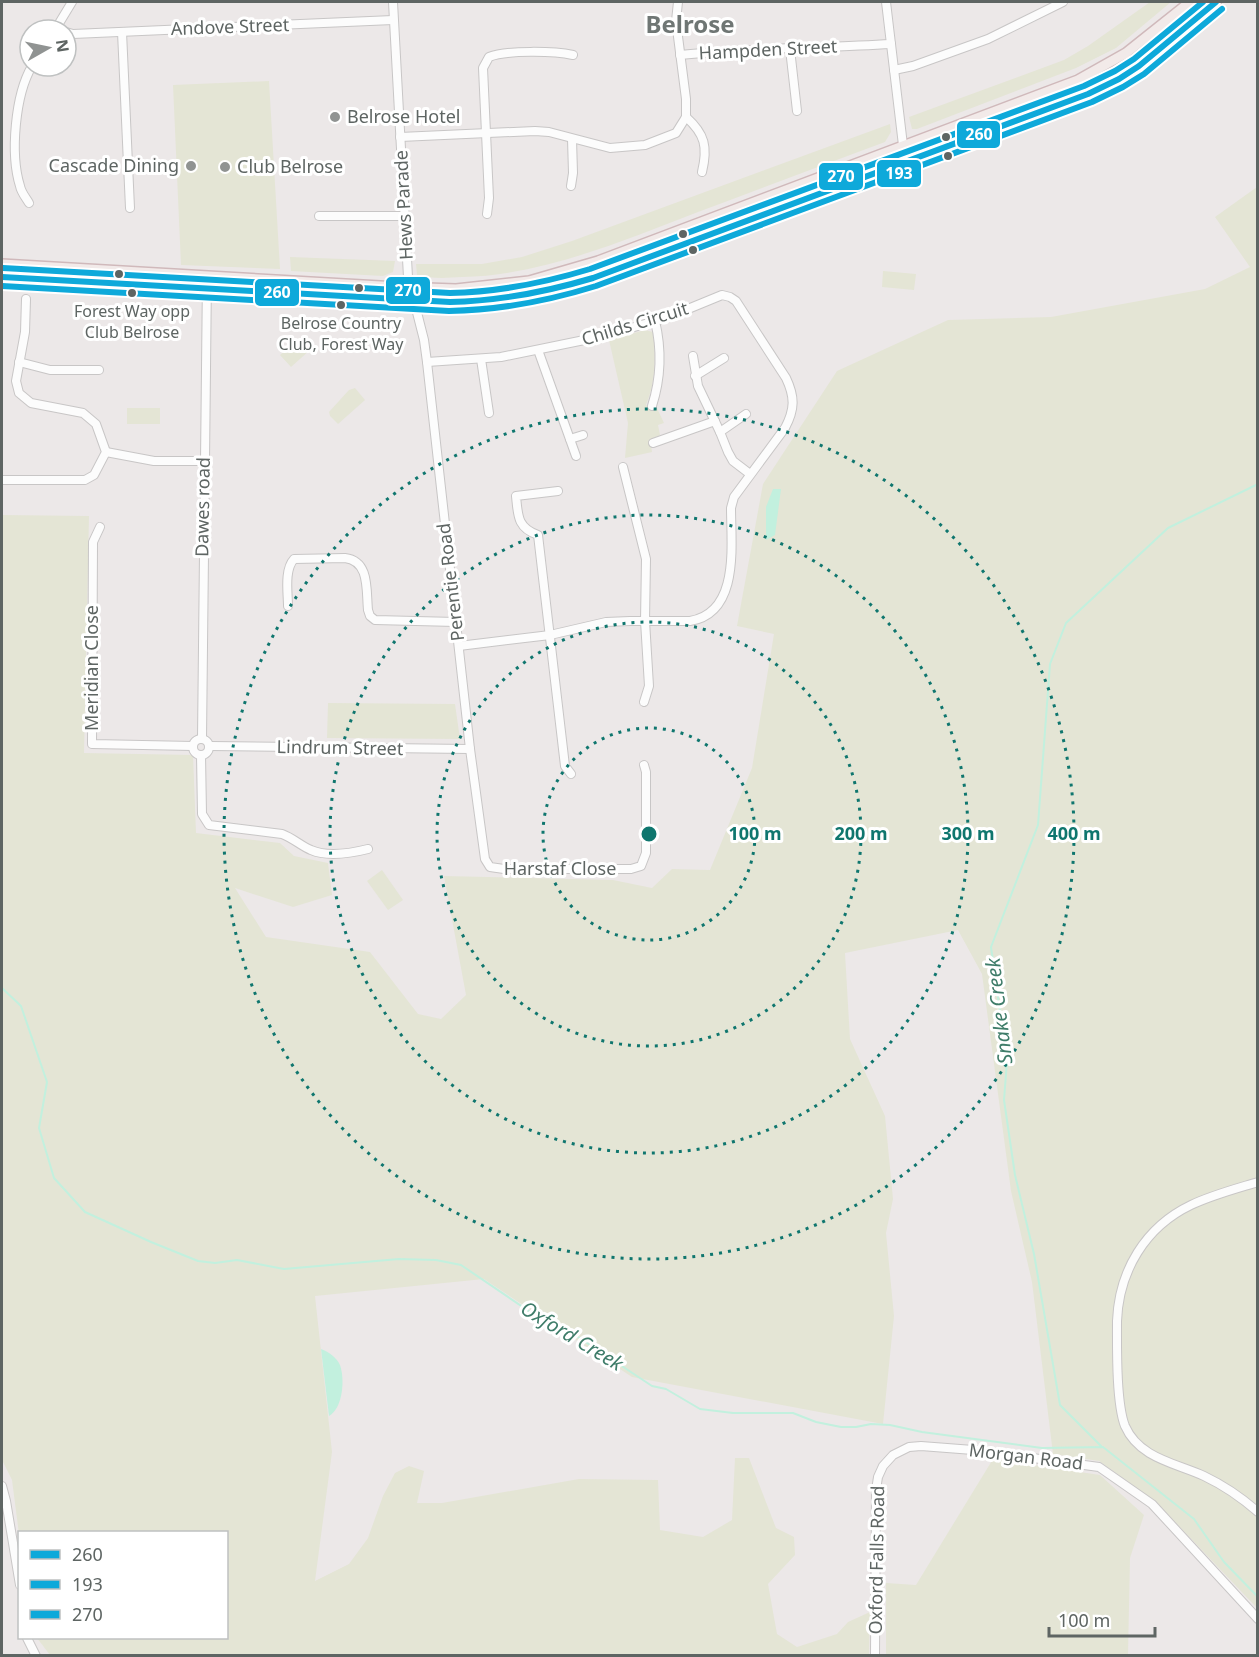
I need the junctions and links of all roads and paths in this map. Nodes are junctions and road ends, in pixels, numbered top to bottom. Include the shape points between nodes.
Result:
1 (72, 2) edge
2 (393, 2) edge
3 (678, 2) edge
4 (886, 2) edge
5 (1063, 2) edge
6 (1190, 2) edge
7 (1216, 2) edge
8 (62, 18) edge
9 (393, 20) junction
10 (122, 32) junction
11 (78, 34) edge
12 (891, 44) junction
13 (790, 49) junction
14 (573, 55) dead end
15 (680, 55) junction
16 (894, 70) junction
17 (26, 78) edge
18 (797, 111) dead end
19 (686, 117) junction
20 (486, 133) junction
21 (400, 137) junction
22 (572, 139) junction
23 (903, 147) junction
24 (905, 162) junction
25 (702, 172) dead end
26 (571, 186) dead end
27 (29, 203) dead end
28 (130, 208) dead end
29 (487, 214) dead end
30 (319, 216) dead end
31 (404, 216) junction
32 (2, 264) edge
33 (207, 276) junction
34 (2, 277) edge
35 (409, 288) junction
36 (207, 289) junction
37 (26, 299) dead end
38 (413, 301) junction
39 (655, 321) junction
40 (538, 350) junction
41 (693, 356) dead end
42 (724, 358) dead end
43 (482, 359) junction
44 (19, 362) junction
45 (427, 362) junction
46 (99, 370) dead end
47 (696, 376) junction
48 (652, 406) dead end
49 (489, 413) dead end
50 (746, 414) dead end
51 (715, 421) junction
52 (720, 432) junction
53 (583, 435) dead end
54 (570, 439) junction
55 (653, 443) dead end
56 (106, 452) junction
57 (576, 456) dead end
58 (204, 461) junction
59 (623, 468) dead end
60 (750, 474) junction
61 (2, 480) edge
62 (558, 491) dead end
63 (100, 527) dead end
64 (288, 606) dead end
65 (645, 621) junction
66 (456, 622) junction
67 (550, 635) junction
68 (459, 646) junction
69 (644, 702) dead end
70 (202, 739) junction
71 (193, 746) junction
72 (210, 746) junction
73 (470, 749) junction
74 (201, 755) junction
75 (644, 765) dead end
76 (571, 774) dead end
77 (368, 849) dead end
78 (487, 864) joint
79 (1257, 1182) edge
80 (883, 1466) joint
81 (2, 1486) edge
82 (1257, 1512) edge
83 (18, 1573) edge
84 (1257, 1619) edge
85 (28, 1639) edge
86 (36, 1656) edge
87 (875, 1656) edge

1 - 8 street
2 - 9 street, Hews Parade
3 - 15 street
4 - 12 street
5 - 16 street via 988,39
6 - 23 main road via 1141,43 1099,70
7 - 24 main road via 1119,79
9 - 10 street, Andove Street
9 - 21 street, Hews Parade
10 - 11 street, Andove Street
10 - 28 street
12 - 13 street, Hampden Street
12 - 16 street
13 - 15 street, Hampden Street
13 - 18 street
14 - 20 street via 560,52 489,57 483,68
15 - 19 street
16 - 23 street
17 - 27 street via 15,127 20,187
19 - 22 street via 676,133 645,145 610,148
19 - 25 street via 699,128 705,143
20 - 21 street
20 - 22 street via 535,131
20 - 29 street
21 - 31 street, Hews Parade
22 - 26 street
23 - 24 street
23 - 35 main road via 560,273 481,287
24 - 38 main road via 577,283 484,301
30 - 31 street
31 - 35 street, Hews Parade
32 - 33 main road
33 - 35 main road
33 - 36 street, Dawes road
34 - 36 main road
35 - 38 street, Hews Parade
36 - 38 main road
36 - 58 street, Dawes road
37 - 44 street
38 - 45 street, Perentie Road
39 - 40 street, Childs Circuit
39 - 48 street via 660,344 659,378
39 - 60 street, Childs Circuit via 715,297 730,297 786,378 794,401 790,418
40 - 43 street, Childs Circuit
40 - 54 street
41 - 47 street
42 - 47 street
43 - 45 street, Childs Circuit
43 - 49 street
44 - 46 street via 50,370
44 - 56 street via 16,387 23,398 41,406 83,413 96,424
45 - 66 street, Perentie Road
47 - 51 street
50 - 52 street
51 - 52 street
51 - 55 street
52 - 60 street via 733,461
53 - 54 street
54 - 57 street
56 - 58 street via 154,461
56 - 61 street via 90,479
58 - 70 street, Dawes road
59 - 65 street via 645,553
60 - 65 street, Childs Circuit via 734,497 730,581 717,605 700,620
62 - 67 street via 516,496 519,520 529,532 538,535
63 - 71 street, Meridian Close via 93,542 92,744
64 - 66 street via 288,570 294,559 345,558 353,559 364,570 368,610 375,620
65 - 67 street, Childs Circuit via 606,622
65 - 69 street via 649,686
66 - 68 street, Perentie Road
67 - 68 street, Childs Circuit
67 - 76 street via 565,766
68 - 73 street, Perentie Road
70 - 71 street
70 - 72 street
71 - 74 street
72 - 73 street, Lindrum Street
72 - 74 street
73 - 78 street, Perentie Road
74 - 77 street via 202,814 209,825 282,834 312,851 354,853
75 - 78 street, Harstaf Close via 646,853 641,866 522,870
79 - 82 street via 1190,1206 1154,1231 1133,1259 1117,1306 1121,1406 1132,1438 1147,1452 1205,1477
80 - 84 street, Morgan Road via 902,1449 921,1446 973,1449 1099,1467 1152,1504
80 - 87 street, Oxford Falls Road via 876,1490
81 - 83 street
85 - 86 street

